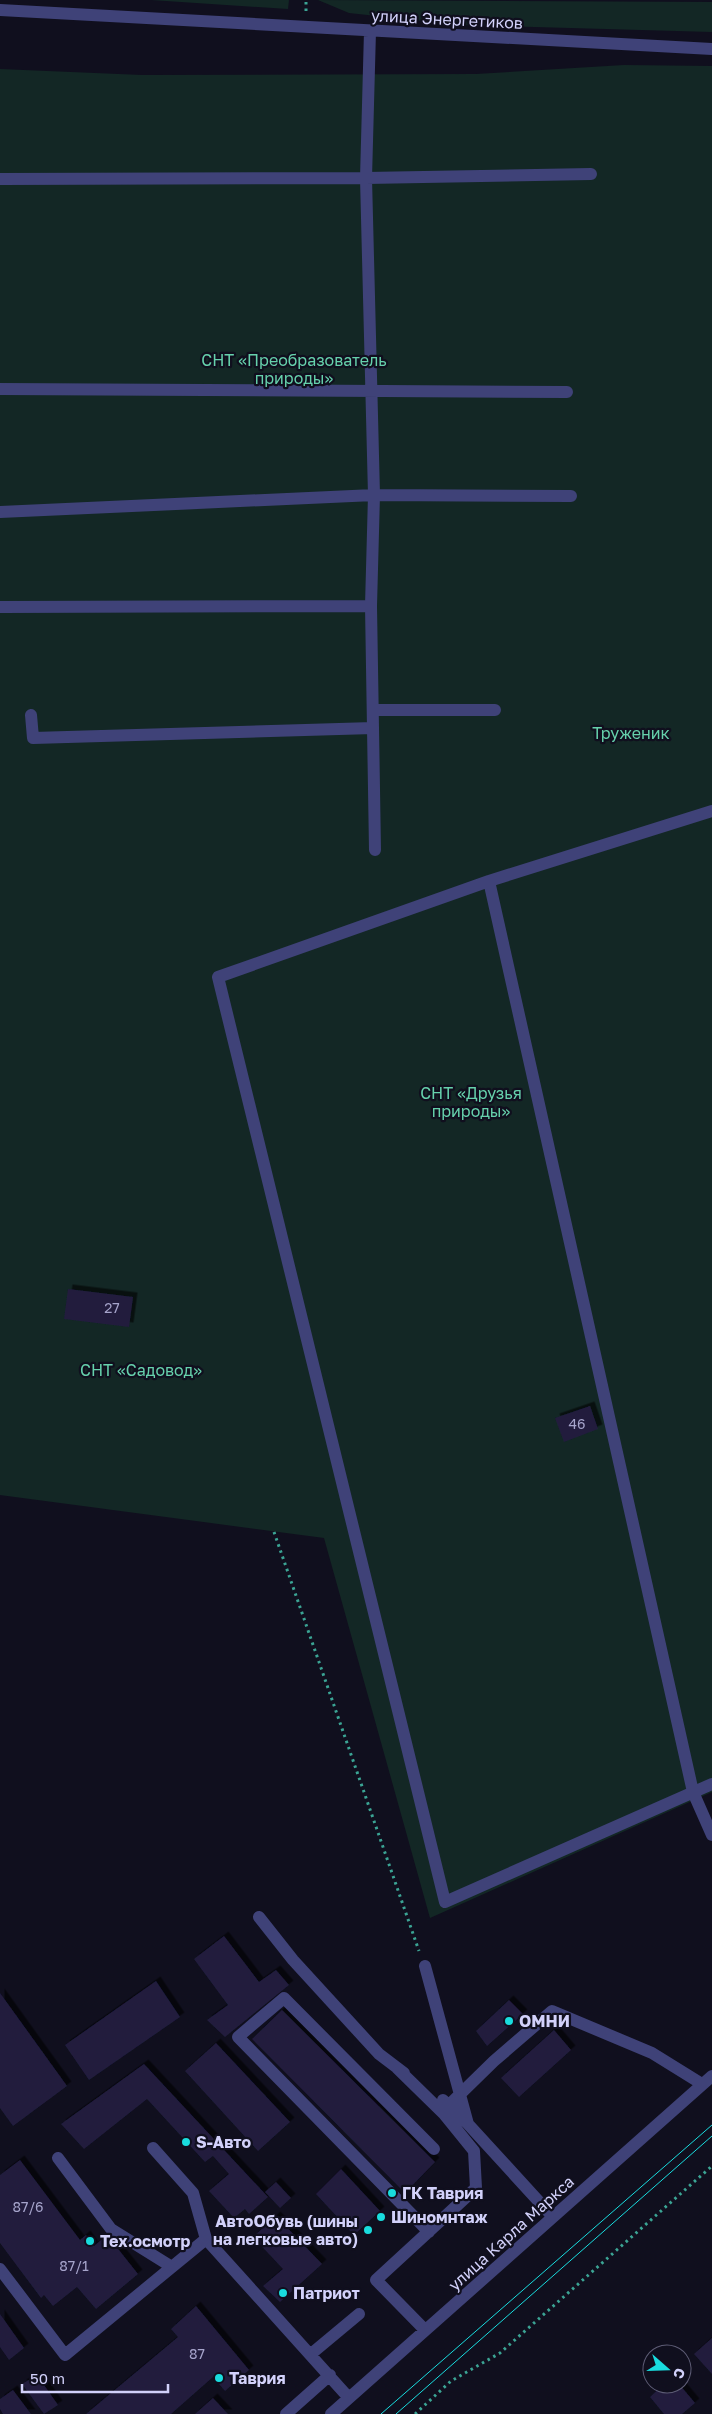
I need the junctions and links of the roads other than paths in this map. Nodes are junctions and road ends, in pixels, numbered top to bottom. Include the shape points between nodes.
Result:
1 (0, 10) edge
2 (370, 31) junction
3 (712, 49) edge
4 (591, 174) dead end
5 (366, 178) junction
6 (0, 179) edge
7 (0, 389) edge
8 (371, 390) junction
9 (567, 392) dead end
10 (374, 495) junction
11 (570, 496) dead end
12 (0, 512) edge
13 (371, 606) junction
14 (0, 607) edge
15 (373, 710) junction
16 (495, 710) dead end
17 (31, 715) dead end
18 (373, 728) junction
19 (712, 811) edge
20 (375, 850) dead end
21 (489, 881) junction
22 (712, 1784) edge
23 (693, 1792) junction
24 (712, 1835) edge
25 (259, 1918) dead end
26 (425, 1966) road end
27 (397, 2068) junction
28 (707, 2080) edge
29 (461, 2092) junction
30 (449, 2105) junction
31 (468, 2124) junction
32 (153, 2148) dead end
33 (434, 2149) dead end
34 (58, 2158) dead end
35 (553, 2217) junction
36 (429, 2232) junction
37 (206, 2239) junction
38 (172, 2266) junction
39 (0, 2269) edge
40 (359, 2314) dead end
41 (425, 2330) junction
42 (311, 2354) junction
43 (330, 2375) junction
44 (349, 2398) junction
45 (286, 2414) edge
46 (331, 2414) edge

1 - 2 street, улица Энергетиков
2 - 3 street, улица Энергетиков
2 - 5 street
4 - 5 street
5 - 6 street
5 - 8 street
7 - 8 street
8 - 9 street
8 - 10 street
10 - 11 street
10 - 12 street
10 - 13 street
13 - 14 street
13 - 15 street
15 - 16 street
15 - 18 street
17 - 18 street via 33,738
18 - 20 street
19 - 21 street
21 - 23 street
21 - 23 street via 218,976 445,1902
22 - 23 street
23 - 24 street
25 - 27 street via 379,2054
26 - 29 street
27 - 30 street
27 - 36 street via 444,2114 474,2151 476,2188
28 - 29 street via 552,2011
28 - 35 street, улица Карла Маркса
29 - 30 street
29 - 31 street
30 - 31 street
31 - 35 street
32 - 37 street via 193,2193
33 - 36 street via 284,1998 238,2037
34 - 38 street via 111,2229
35 - 41 street, улица Карла Маркса
36 - 41 street via 376,2280
37 - 38 street
37 - 42 street
38 - 39 street via 65,2355
40 - 42 street
41 - 44 street, улица Карла Маркса
42 - 43 street
43 - 44 street
43 - 45 street
44 - 46 street, улица Карла Маркса

